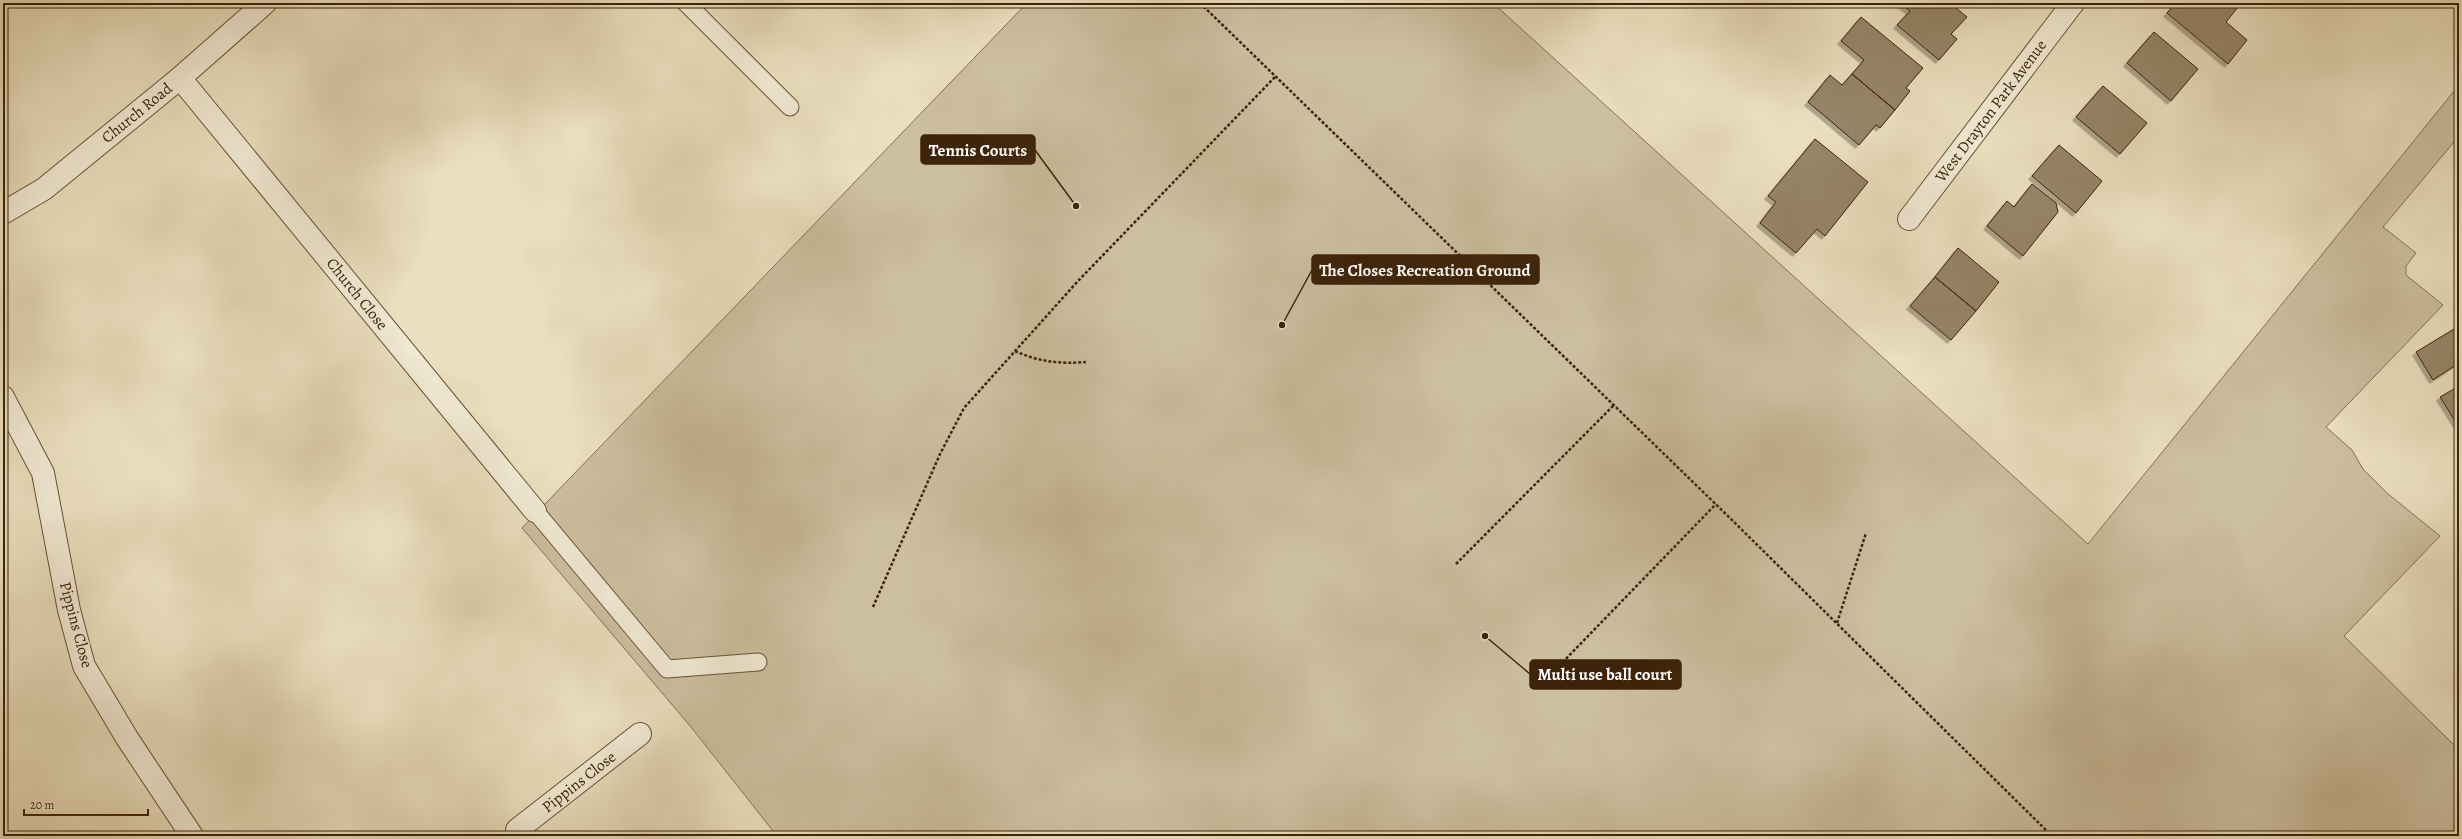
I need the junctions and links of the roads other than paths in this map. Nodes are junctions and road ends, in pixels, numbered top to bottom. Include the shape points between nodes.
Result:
1 (265, 3) edge
2 (686, 3) edge
3 (2073, 3) edge
4 (180, 78) junction
5 (790, 107) dead end
6 (3, 213) edge
7 (1909, 219) dead end
8 (3, 397) edge
9 (535, 511) joint
10 (758, 662) dead end
11 (640, 734) dead end
12 (514, 834) edge
13 (192, 836) edge

1 - 4 street, Church Road
2 - 5 lane
3 - 7 street, West Drayton Park Avenue
4 - 6 street, Church Road via 44,189
4 - 9 street, Church Close
8 - 13 street, Pippins Close via 43,473 69,610 84,666 127,738
9 - 10 lane via 667,669
11 - 12 street, Pippins Close

